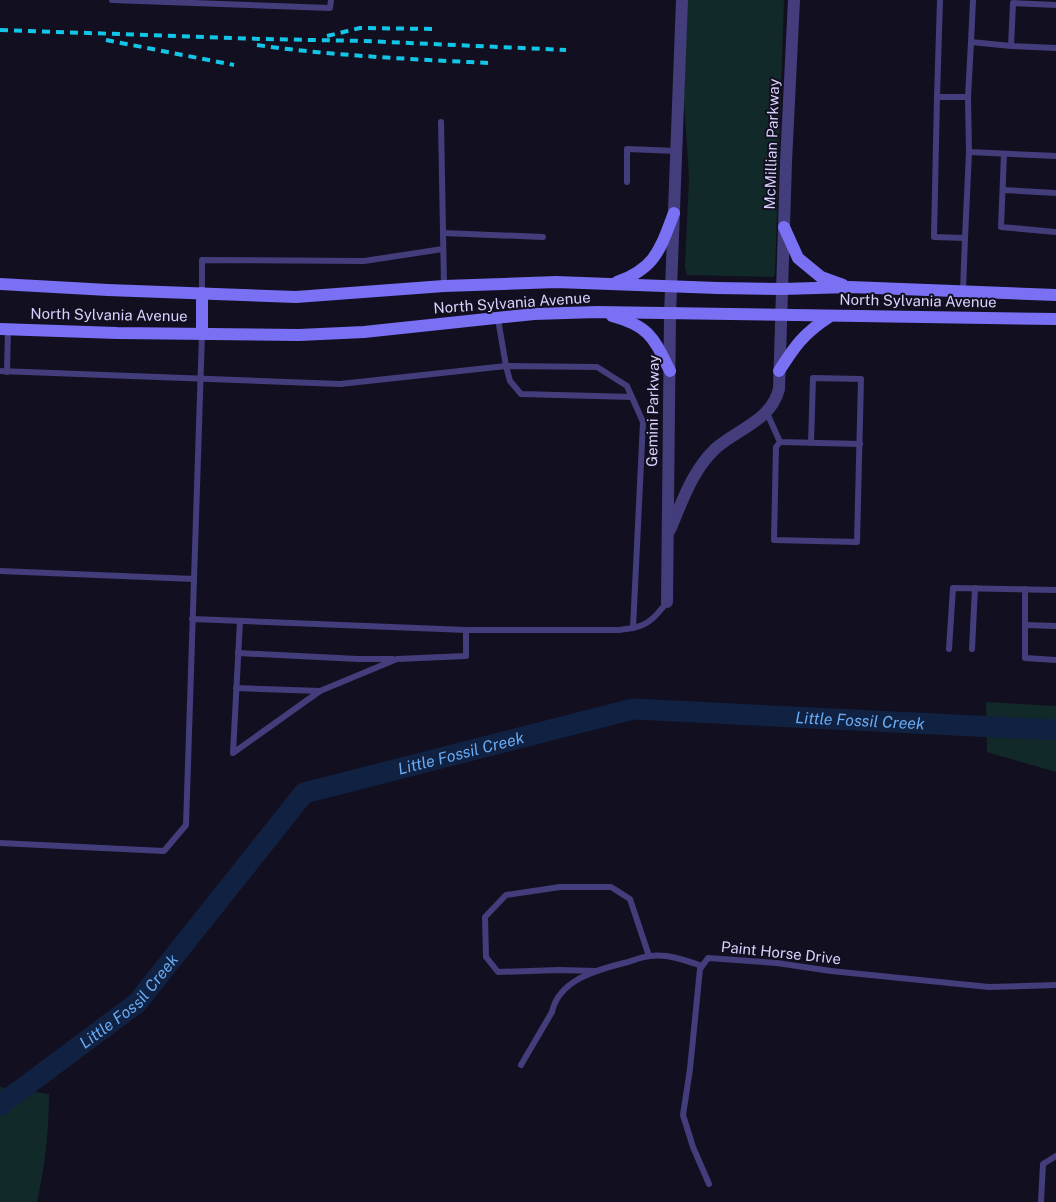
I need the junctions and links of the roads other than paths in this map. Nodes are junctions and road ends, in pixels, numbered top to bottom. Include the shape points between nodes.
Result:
1 (112, 0) edge
2 (136, 0) edge
3 (331, 0) edge
4 (682, 0) edge
5 (794, 0) edge
6 (940, 0) edge
7 (973, 0) edge
8 (166, 1) edge
9 (298, 4) edge
10 (1056, 6) edge
11 (971, 42) junction
12 (1011, 46) junction
13 (1056, 48) edge
14 (937, 97) junction
15 (968, 97) junction
16 (441, 122) dead end
17 (677, 151) junction
18 (970, 152) junction
19 (1004, 154) junction
20 (1056, 156) edge
21 (627, 182) dead end
22 (1003, 190) junction
23 (1056, 193) edge
24 (674, 213) junction
25 (784, 227) junction
26 (1056, 232) edge
27 (443, 233) junction
28 (543, 237) dead end
29 (964, 238) junction
30 (444, 249) junction
31 (0, 284) edge
32 (611, 284) junction
33 (444, 286) junction
34 (671, 286) junction
35 (850, 287) junction
36 (782, 289) junction
37 (964, 291) junction
38 (202, 293) junction
39 (1055, 294) edge
40 (598, 312) junction
41 (670, 315) junction
42 (782, 316) junction
43 (830, 317) junction
44 (498, 319) junction
45 (1030, 319) junction
46 (1056, 319) edge
47 (1056, 328) edge
48 (4, 329) edge
49 (202, 334) junction
50 (506, 366) junction
51 (670, 371) junction
52 (3, 372) edge
53 (779, 372) junction
54 (200, 379) junction
55 (632, 397) junction
56 (767, 413) junction
57 (780, 442) junction
58 (812, 443) junction
59 (860, 444) junction
60 (668, 537) junction
61 (0, 571) edge
62 (194, 579) junction
63 (975, 588) junction
64 (1025, 590) junction
65 (1056, 590) edge
66 (667, 602) joint
67 (192, 619) junction
68 (240, 621) junction
69 (1025, 624) junction
70 (1056, 626) edge
71 (633, 628) junction
72 (466, 630) junction
73 (949, 649) dead end
74 (972, 649) dead end
75 (238, 653) junction
76 (397, 659) junction
77 (1056, 660) edge
78 (236, 688) junction
79 (320, 691) junction
80 (0, 843) edge
81 (650, 956) junction
82 (702, 966) junction
83 (596, 971) junction
84 (1056, 985) edge
85 (521, 1065) dead end
86 (1056, 1156) edge
87 (709, 1184) dead end
88 (1042, 1202) edge

1 - 2 lane
2 - 8 lane
3 - 9 lane via 330,8
4 - 17 street
5 - 25 street, McMillian Parkway
6 - 14 lane
7 - 11 lane
8 - 9 lane
10 - 12 lane via 1013,3
11 - 12 lane
11 - 15 lane
12 - 13 lane
14 - 15 lane
14 - 29 lane via 934,237
15 - 18 lane
16 - 27 lane
17 - 21 lane via 627,149
17 - 24 street
18 - 19 lane
18 - 29 lane
19 - 20 lane
19 - 22 lane
22 - 23 lane
22 - 26 lane via 1002,227
24 - 32 main road via 660,249 651,262 632,276
24 - 34 street
25 - 35 main road via 798,258 821,277
25 - 36 street, McMillian Parkway
27 - 28 lane
27 - 30 lane
29 - 37 lane
30 - 33 lane
30 - 38 lane via 364,261 202,260
31 - 38 main road, North Sylvania Avenue
32 - 33 main road, North Sylvania Avenue via 556,282
32 - 34 main road, North Sylvania Avenue
33 - 38 main road, North Sylvania Avenue via 296,297
34 - 36 main road, North Sylvania Avenue
34 - 41 street, Gemini Parkway
35 - 36 main road, North Sylvania Avenue
35 - 37 main road, North Sylvania Avenue
36 - 42 street
37 - 39 main road, North Sylvania Avenue
38 - 49 main road
40 - 41 main road, North Sylvania Avenue
40 - 44 main road, North Sylvania Avenue
40 - 51 main road via 620,318 652,337
41 - 42 main road, North Sylvania Avenue
41 - 51 street, Gemini Parkway
42 - 43 main road, North Sylvania Avenue
42 - 53 street
43 - 45 main road, North Sylvania Avenue
43 - 53 main road via 797,342
44 - 49 main road, North Sylvania Avenue via 345,333
44 - 50 lane
45 - 46 main road, North Sylvania Avenue
45 - 47 main road
48 - 49 main road, North Sylvania Avenue
48 - 52 lane
49 - 54 lane
50 - 54 lane via 340,384
50 - 55 lane via 597,367 627,386
50 - 55 lane via 510,381 521,394
51 - 60 street, Gemini Parkway
52 - 54 lane
53 - 56 street via 776,400
54 - 62 lane
55 - 71 lane via 642,422
56 - 57 lane
56 - 60 street, Gemini Parkway via 715,449 701,466 688,486
57 - 58 lane
57 - 59 lane via 776,446 774,540 857,542
58 - 59 lane
58 - 59 lane via 813,378 832,378 861,379
60 - 66 street, Gemini Parkway
61 - 62 lane
62 - 67 lane
63 - 64 lane
63 - 73 lane via 953,588
63 - 74 lane
64 - 65 lane
64 - 69 lane
66 - 71 lane via 655,618
67 - 68 lane
67 - 80 lane via 186,825 164,851
68 - 72 lane
68 - 75 lane
69 - 70 lane
69 - 77 lane via 1025,658
71 - 72 lane
72 - 76 lane via 466,656
75 - 76 lane
75 - 78 lane
76 - 79 lane
78 - 79 lane
78 - 79 lane via 233,753
81 - 82 lane via 680,958
81 - 83 lane
81 - 83 lane via 630,900 611,887 560,887 506,895 484,917 486,957 498,972
82 - 84 lane, Paint Horse Drive via 708,958 778,962 831,972 989,987
82 - 87 lane, Paint Horse Drive via 683,1116
83 - 85 lane via 571,983 554,1004
86 - 88 lane via 1043,1164

